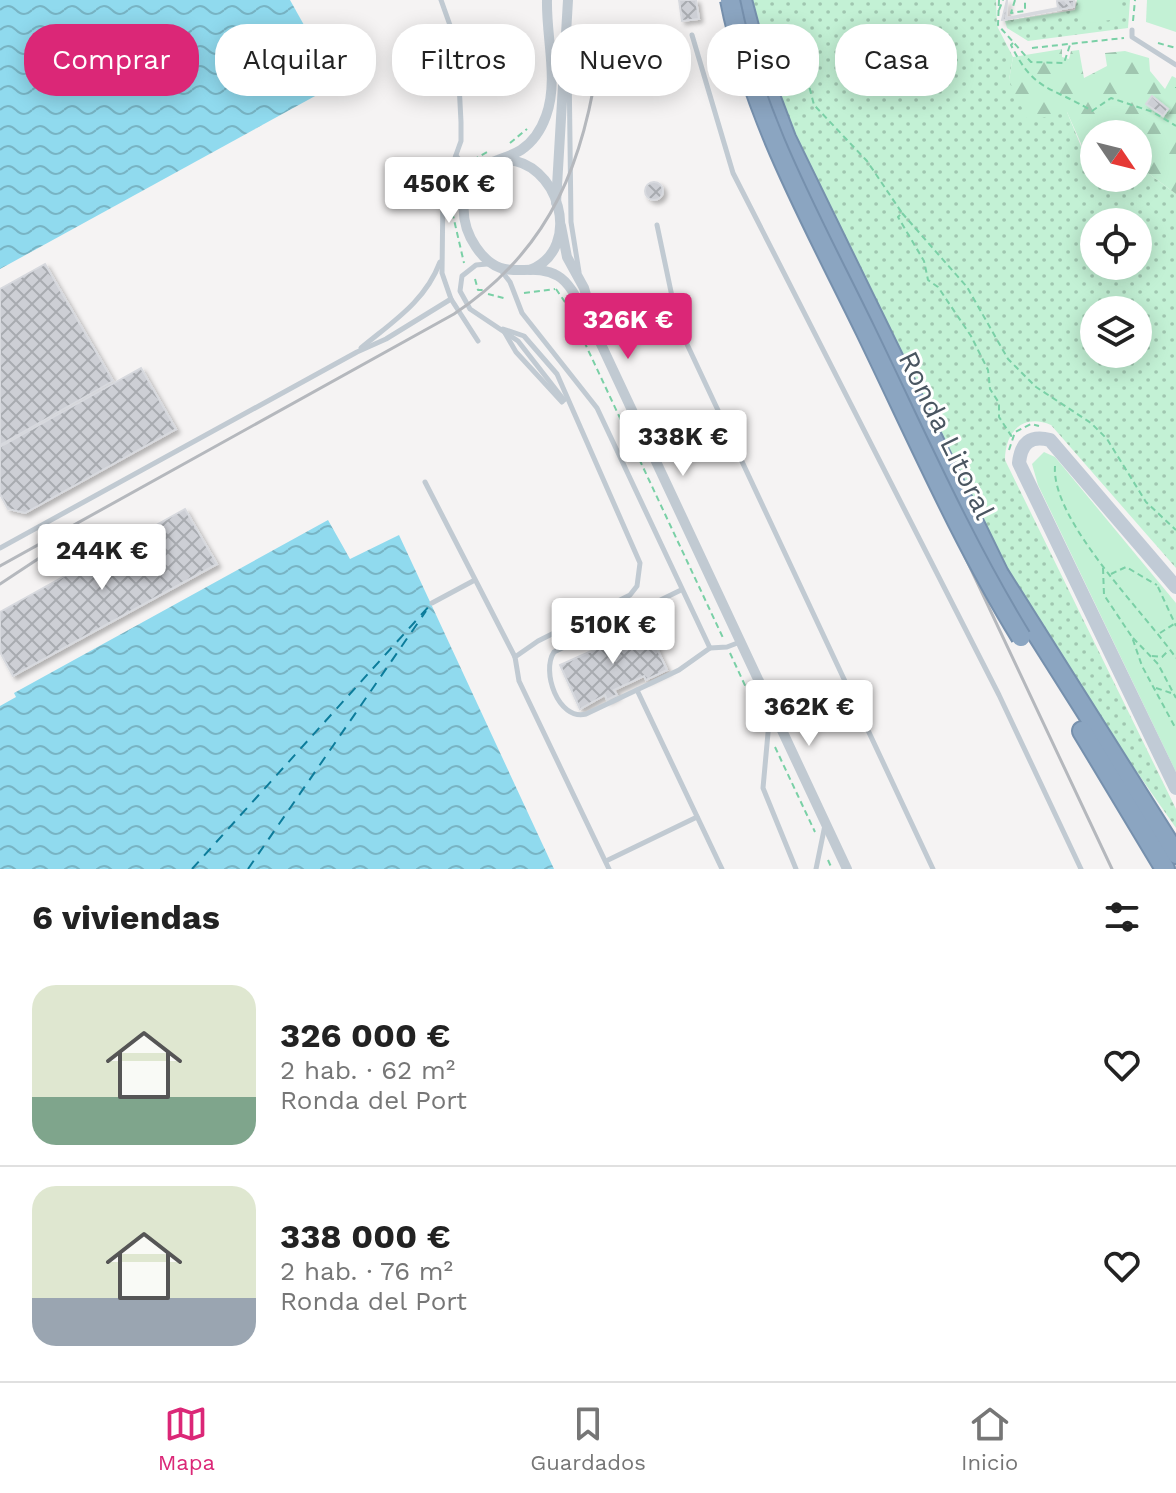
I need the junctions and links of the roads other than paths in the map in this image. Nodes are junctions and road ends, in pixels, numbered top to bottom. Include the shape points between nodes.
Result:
1 (441, 0) edge
2 (547, 0) edge
3 (568, 0) edge
4 (730, 0) edge
5 (742, 0) edge
6 (568, 24) edge
7 (1132, 33) road end
8 (692, 35) dead end
9 (1176, 65) edge
10 (564, 96) edge
11 (569, 96) edge
12 (495, 155) junction
13 (456, 156) junction
14 (474, 175) junction
15 (556, 203) junction
16 (657, 225) dead end
17 (561, 226) junction
18 (442, 254) junction
19 (494, 265) junction
20 (518, 272) junction
21 (584, 288) junction
22 (451, 299) junction
23 (503, 329) junction
24 (595, 332) junction
25 (478, 341) dead end
26 (357, 352) junction
27 (569, 408) junction
28 (425, 482) dead end
29 (0, 548) edge
30 (473, 581) junction
31 (681, 590) junction
32 (1169, 590) edge
33 (432, 603) dead end
34 (741, 641) junction
35 (1034, 646) junction
36 (710, 648) junction
37 (515, 657) junction
38 (637, 690) junction
39 (771, 706) junction
40 (1124, 785) junction
41 (1176, 788) edge
42 (697, 817) junction
43 (826, 824) junction
44 (1176, 842) edge
45 (1176, 854) edge
46 (606, 861) junction
47 (609, 869) edge
48 (722, 869) edge
49 (796, 869) edge
50 (816, 869) edge
51 (847, 869) edge
52 (933, 869) edge
53 (1081, 869) edge
54 (1155, 869) edge
55 (1165, 869) edge

1 - 13 lane via 457,45 461,122
2 - 12 street via 549,106 542,127 517,153
3 - 6 street
4 - 35 highway, Ronda Litoral, bridge via 747,69 773,138 971,549
5 - 35 highway, Ronda Litoral via 786,138
7 - 9 lane
8 - 53 lane via 733,173 999,695
10 - 15 street
11 - 21 lane via 571,222
12 - 14 street
12 - 15 street via 533,168
13 - 14 lane
13 - 18 lane via 443,191
14 - 19 street via 466,190 465,219 476,247
15 - 17 street
16 - 52 lane via 678,325
17 - 20 street via 550,257
17 - 21 street via 567,257
18 - 22 lane
18 - 26 lane via 413,306
19 - 20 street
19 - 23 lane via 471,268 460,286 470,309
19 - 31 lane via 510,282 522,313 597,408
20 - 24 street via 549,272 562,278
21 - 24 street
22 - 25 lane
22 - 26 lane
23 - 27 lane via 538,379
23 - 27 lane via 524,336 557,374
24 - 34 street
26 - 29 lane
27 - 37 lane via 641,574 630,595
28 - 30 lane
30 - 33 lane
30 - 37 lane
31 - 36 lane
31 - 38 lane via 562,647 547,668 563,706 573,715
32 - 41 street via 1050,440 1028,440 1019,463
34 - 36 lane
34 - 39 street
35 - 40 highway, Ronda Litoral
36 - 38 lane
37 - 46 lane via 519,681
38 - 42 lane
39 - 43 street
39 - 49 lane via 763,788
40 - 44 highway
40 - 45 highway, Ronda Litoral
40 - 54 highway
40 - 55 highway, Ronda Litoral
42 - 46 lane
42 - 48 lane
43 - 50 lane
43 - 51 street
46 - 47 lane

